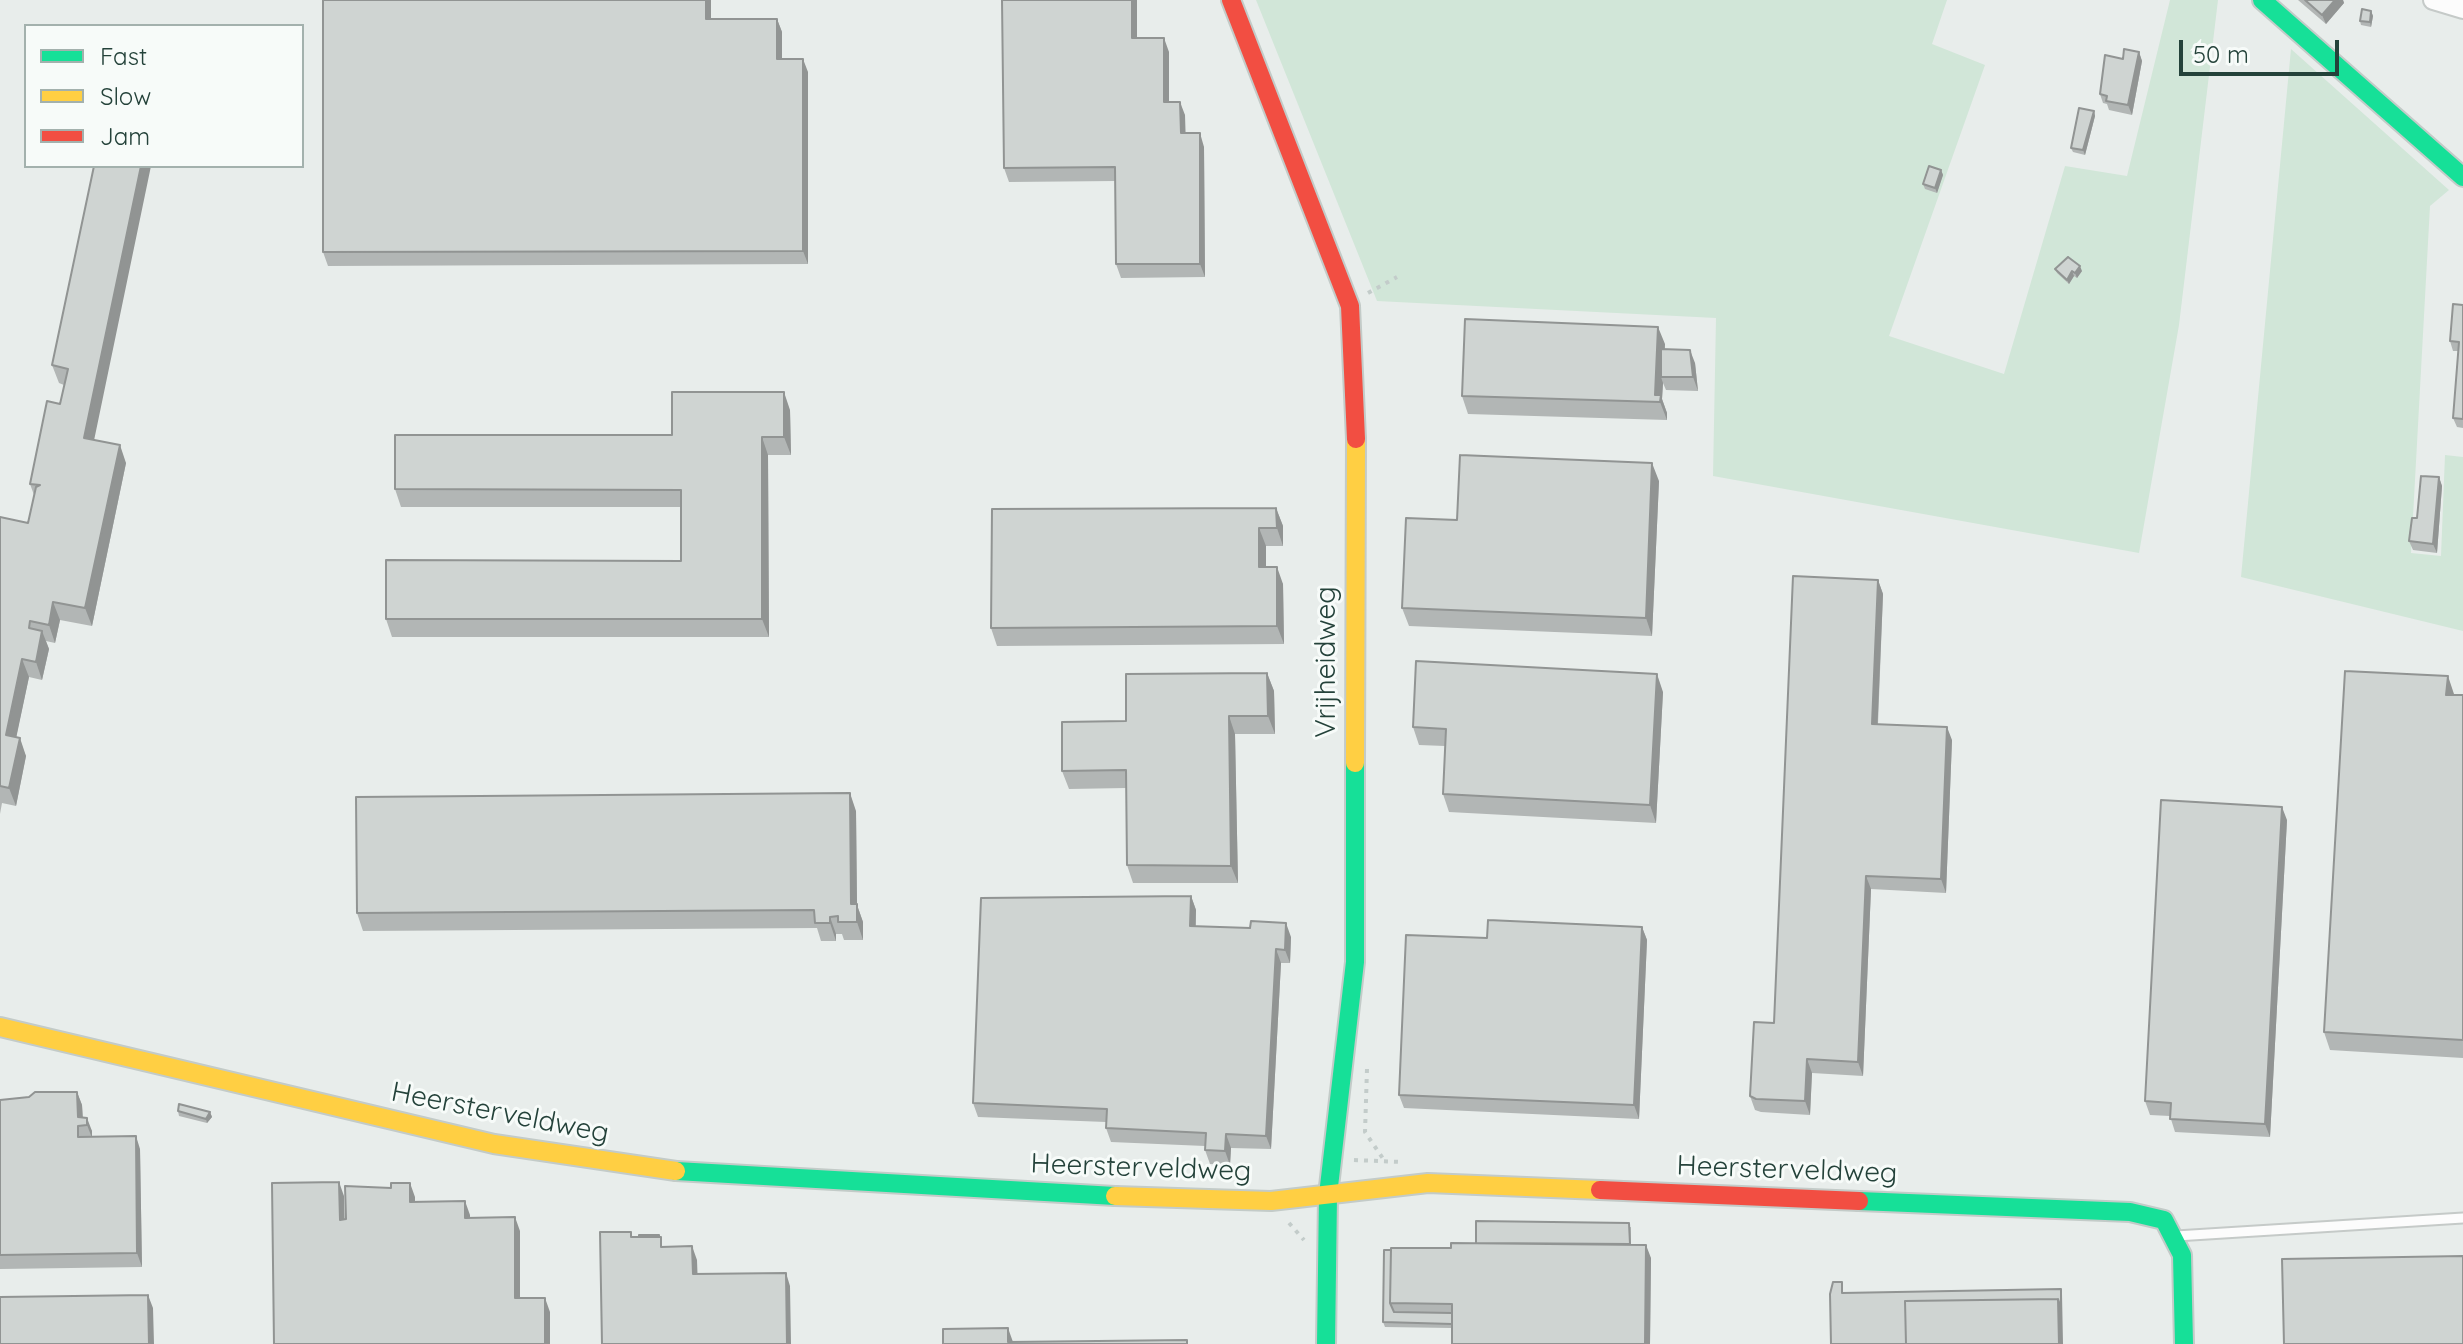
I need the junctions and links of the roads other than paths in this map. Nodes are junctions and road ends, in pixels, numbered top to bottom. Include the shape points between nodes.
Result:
1 (1231, 0) edge
2 (2262, 0) edge
3 (2433, 0) edge
4 (2463, 9) edge
5 (2463, 177) edge
6 (0, 1027) edge
7 (1328, 1195) junction
8 (2463, 1218) edge
9 (2173, 1236) junction
10 (1326, 1344) edge
11 (2184, 1344) edge

1 - 7 street, Vrijheidweg via 1350,306 1356,388 1355,962
2 - 5 street
3 - 4 street
6 - 7 street, Heersterveldweg via 394,1122 597,1162 706,1175 1199,1200
7 - 9 street, Heersterveldweg via 1428,1183 2119,1211 2164,1220
7 - 10 street, Vrijheidweg
8 - 9 lane
9 - 11 street via 2182,1255

